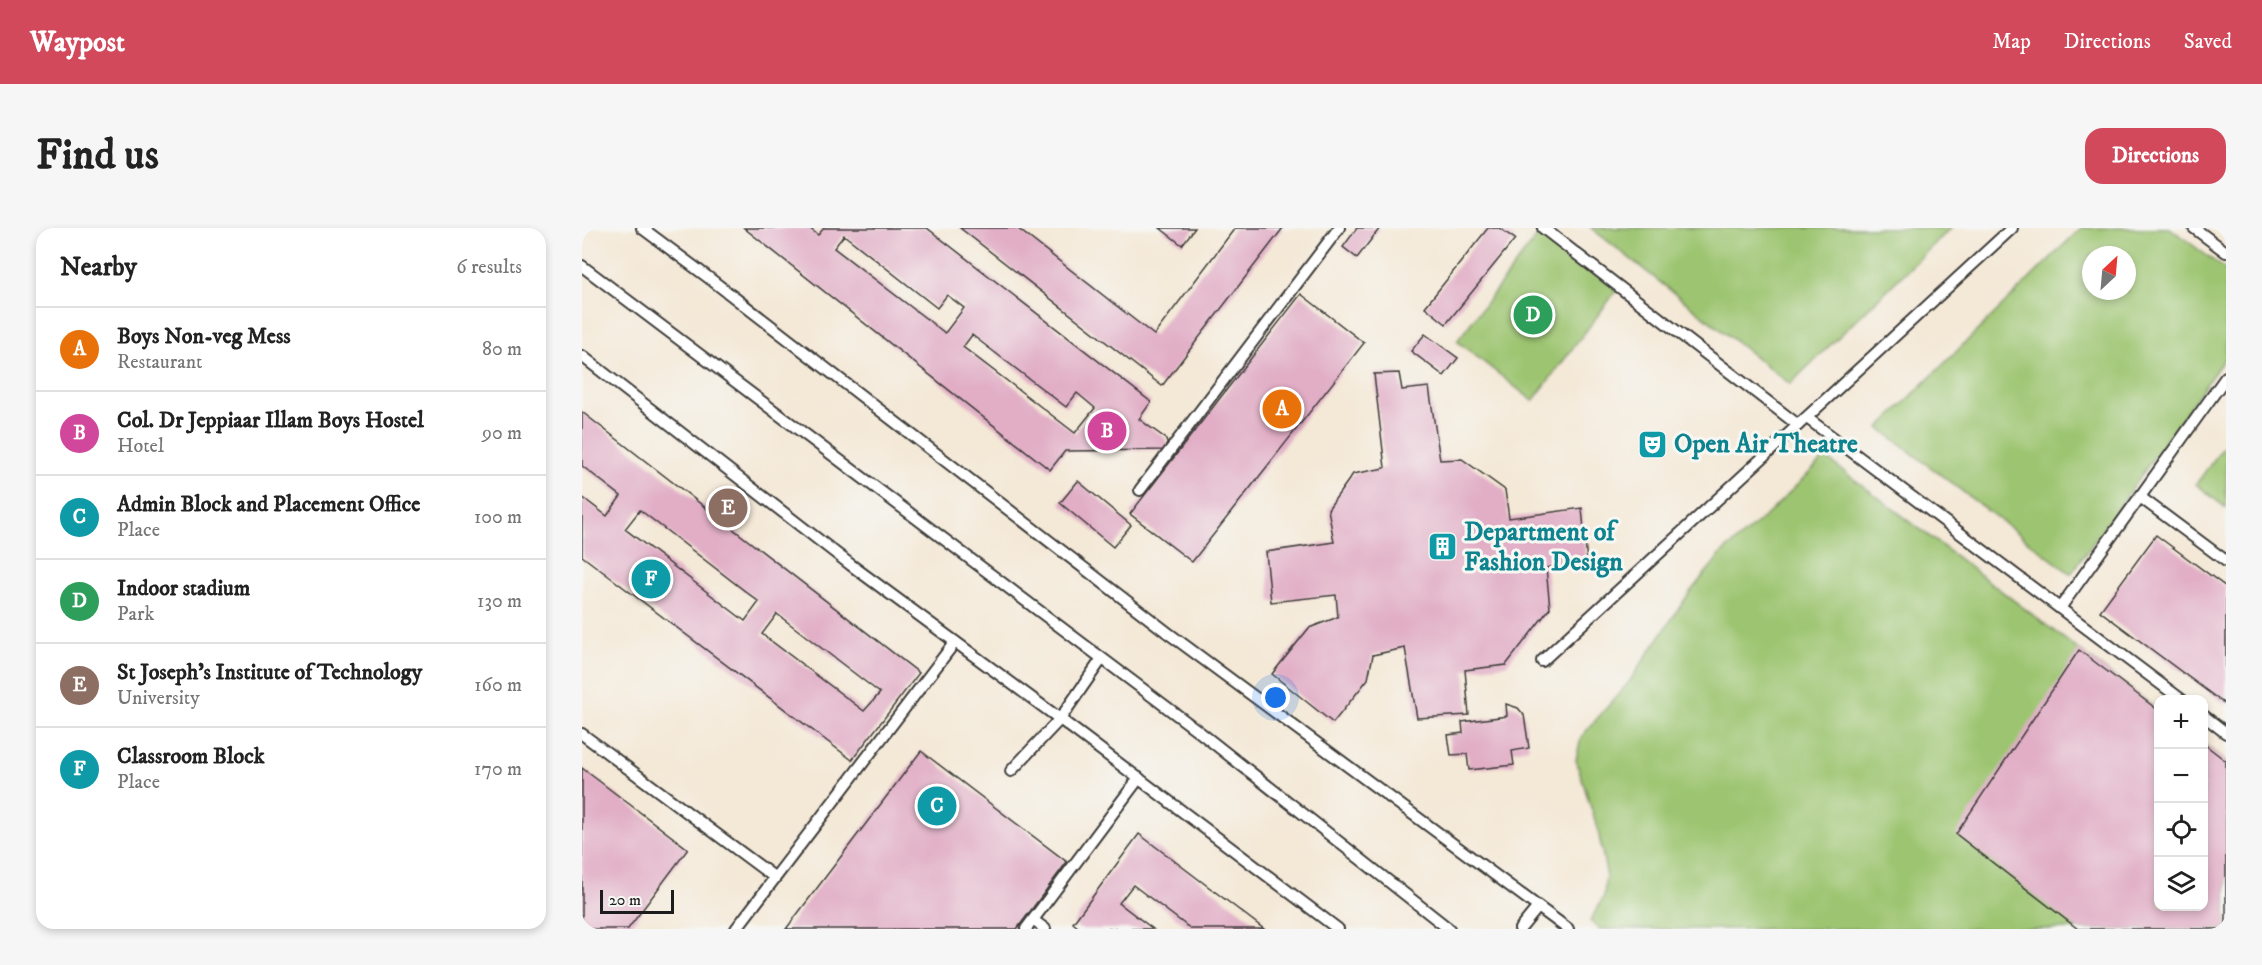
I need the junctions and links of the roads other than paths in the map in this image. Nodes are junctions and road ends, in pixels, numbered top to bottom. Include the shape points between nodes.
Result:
1 (642, 228) edge
2 (1339, 228) edge
3 (1543, 228) edge
4 (2012, 228) edge
5 (2194, 228) edge
6 (2226, 252) edge
7 (582, 266) edge
8 (582, 356) edge
9 (2226, 377) edge
10 (1803, 421) junction
11 (1140, 490) dead end
12 (2140, 497) junction
13 (2226, 561) edge
14 (2060, 608) junction
15 (955, 642) junction
16 (1101, 660) junction
17 (1542, 661) dead end
18 (2177, 695) edge
19 (1060, 719) junction
20 (2208, 719) edge
21 (2226, 733) edge
22 (582, 734) edge
23 (1011, 771) dead end
24 (1138, 778) junction
25 (774, 877) junction
26 (1538, 907) junction
27 (1030, 924) edge
28 (736, 929) edge
29 (1044, 929) edge
30 (1338, 929) edge
31 (1449, 929) edge
32 (1521, 929) edge
33 (1568, 929) edge

1 - 26 lane via 1168,633
2 - 11 lane
3 - 10 lane
4 - 10 lane
5 - 6 lane
7 - 16 lane
8 - 15 lane
9 - 12 lane
10 - 14 lane
10 - 17 lane
12 - 13 lane
12 - 14 lane
14 - 18 lane
15 - 19 lane
15 - 25 lane
16 - 19 lane
16 - 31 lane via 1197,730
19 - 23 lane
19 - 24 lane
20 - 21 lane
22 - 25 lane
24 - 27 lane
24 - 30 lane
25 - 28 lane
26 - 32 lane
26 - 33 lane
27 - 29 lane

